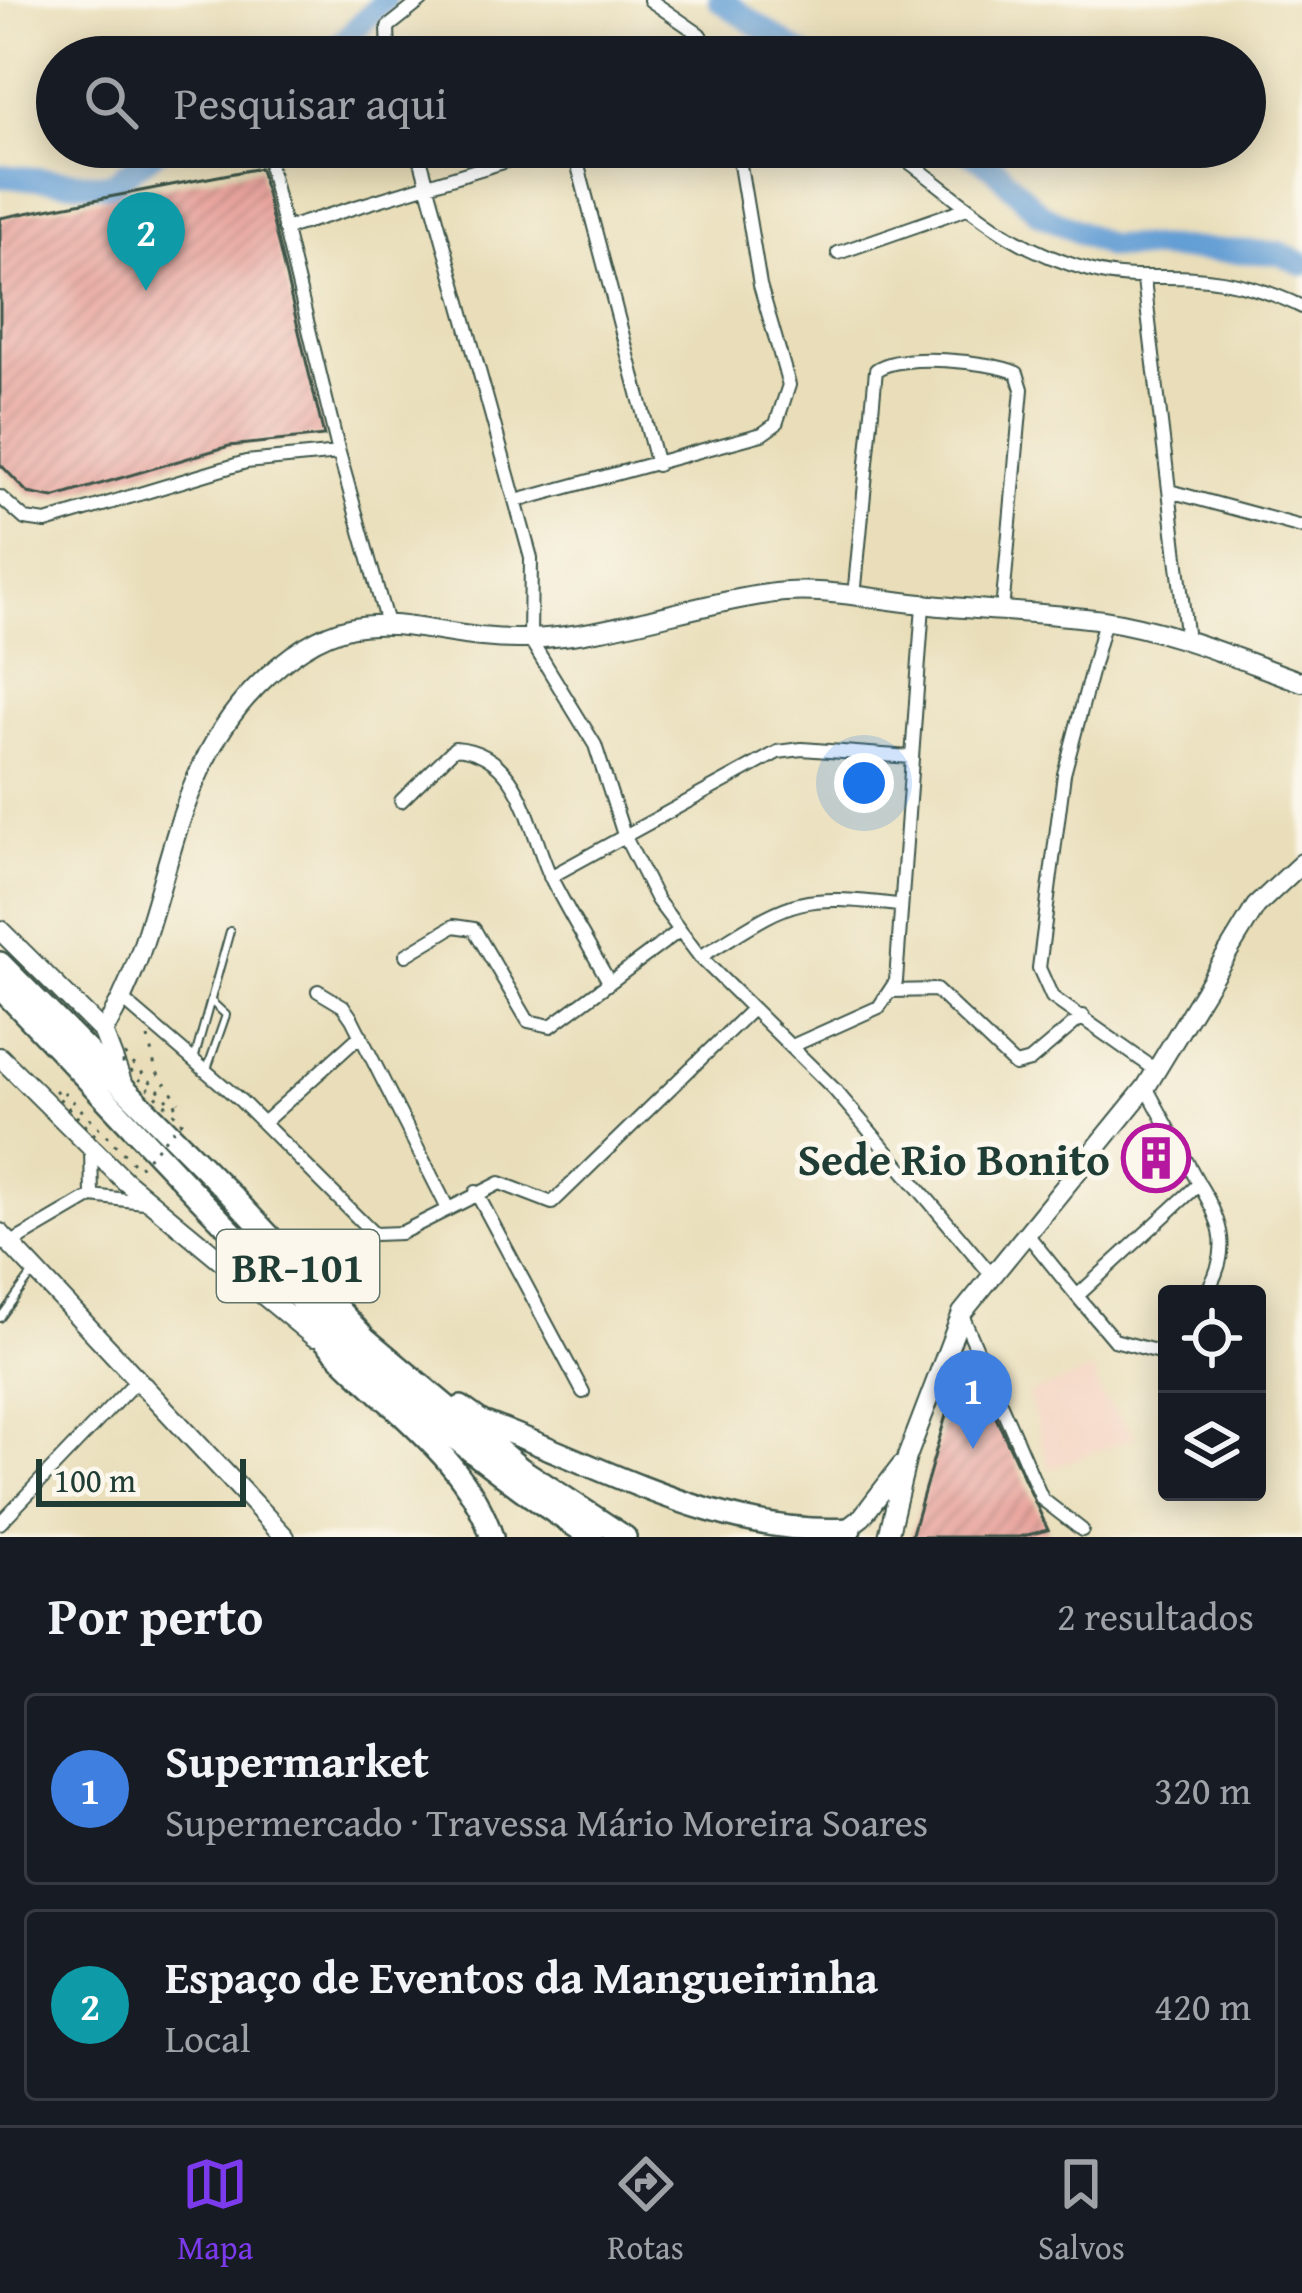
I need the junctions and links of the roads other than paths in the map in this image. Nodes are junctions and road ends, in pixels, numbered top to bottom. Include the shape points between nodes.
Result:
1 (422, 0) edge
2 (650, 0) edge
3 (388, 36) edge
4 (701, 36) edge
5 (423, 168) edge
6 (486, 168) edge
7 (579, 168) edge
8 (740, 168) edge
9 (914, 168) edge
10 (270, 169) dead end
11 (429, 186) junction
12 (964, 209) junction
13 (284, 229) junction
14 (838, 253) dead end
15 (1144, 280) junction
16 (1302, 307) edge
17 (339, 453) junction
18 (657, 465) junction
19 (1173, 492) junction
20 (0, 497) edge
21 (516, 501) junction
22 (1302, 527) edge
23 (854, 597) junction
24 (923, 605) junction
25 (1002, 612) junction
26 (386, 620) junction
27 (1105, 620) junction
28 (530, 640) junction
29 (1187, 641) junction
30 (1302, 682) edge
31 (910, 757) junction
32 (401, 801) dead end
33 (625, 835) junction
34 (1302, 863) edge
35 (550, 877) junction
36 (897, 904) junction
37 (0, 930) edge
38 (230, 931) dead end
39 (679, 931) junction
40 (406, 955) dead end
41 (700, 957) junction
42 (0, 963) edge
43 (608, 980) junction
44 (0, 988) edge
45 (318, 991) dead end
46 (892, 991) junction
47 (123, 1000) junction
48 (213, 1003) junction
49 (751, 1010) junction
50 (1083, 1016) junction
51 (103, 1032) junction
52 (361, 1035) junction
53 (792, 1046) junction
54 (0, 1057) edge
55 (194, 1061) junction
56 (206, 1073) junction
57 (1151, 1078) junction
58 (126, 1091) junction
59 (263, 1123) junction
60 (93, 1142) junction
61 (1199, 1184) junction
62 (476, 1192) junction
63 (92, 1196) junction
64 (153, 1204) junction
65 (447, 1207) junction
66 (1027, 1234) junction
67 (5, 1239) edge
68 (266, 1262) junction
69 (34, 1272) junction
70 (991, 1274) junction
71 (1209, 1285) edge
72 (1076, 1296) junction
73 (962, 1313) junction
74 (0, 1318) edge
75 (364, 1339) junction
76 (326, 1346) junction
77 (1158, 1353) edge
78 (137, 1381) junction
79 (583, 1392) dead end
80 (907, 1457) junction
81 (0, 1523) edge
82 (1082, 1530) dead end
83 (279, 1531) edge
84 (843, 1533) edge
85 (253, 1537) edge
86 (492, 1537) edge
87 (592, 1537) edge
88 (625, 1537) edge
89 (874, 1537) edge
90 (888, 1537) edge

1 - 3 street via 388,27
2 - 4 street
5 - 11 street
6 - 11 street
7 - 18 street
8 - 18 street via 760,285 787,366 784,408 762,434
9 - 12 street
10 - 13 street
11 - 13 street
11 - 21 street
12 - 14 street
12 - 15 street via 1014,244
13 - 17 street
15 - 16 street via 1215,280
15 - 19 street
17 - 20 street via 246,462 46,523 25,519
17 - 26 street
18 - 21 street
19 - 22 street
19 - 29 street
21 - 28 street via 533,571
23 - 24 street
23 - 25 street via 873,377 902,359 993,366 1021,380
23 - 28 street via 769,593
24 - 25 street
24 - 31 street
25 - 27 street
26 - 28 street
26 - 47 street via 293,656 220,729 185,801
27 - 29 street
27 - 50 street via 1064,774 1039,968 1052,997
28 - 33 street via 595,745
29 - 30 street
31 - 33 street via 778,752
31 - 36 street
32 - 35 street via 450,750 466,749 512,781
33 - 35 street
33 - 39 street
34 - 57 street via 1234,937
35 - 43 street
36 - 41 street via 798,900
36 - 46 street
37 - 51 street
38 - 48 lane
39 - 41 street
39 - 43 street
40 - 43 street via 454,926 474,929 528,1021 542,1027 568,1016
41 - 49 street
42 - 58 highway, BR-101
44 - 68 highway, BR-101
45 - 52 street via 344,1006
46 - 50 street via 936,990 1015,1065
46 - 53 street via 870,1012
47 - 51 street
47 - 55 street
48 - 55 lane
48 - 56 lane via 226,1015
49 - 53 street
49 - 62 street via 552,1203 506,1183
50 - 57 street
51 - 58 street
52 - 59 street
52 - 65 street
53 - 70 street
54 - 60 street
55 - 56 street
56 - 59 street
57 - 61 street
57 - 66 street
58 - 75 highway, BR-101
59 - 65 street via 374,1234 401,1233
60 - 63 street
60 - 64 street
61 - 71 street via 1224,1246
61 - 72 street
62 - 65 street
62 - 79 street
63 - 64 street
63 - 67 street
64 - 76 street
66 - 70 street
66 - 72 street
67 - 69 street
68 - 76 highway
68 - 87 highway, BR-101 via 454,1439
69 - 74 lane
69 - 78 street
70 - 73 street
72 - 77 street via 1114,1340
73 - 80 street
73 - 82 street via 1042,1499
75 - 84 highway via 482,1422 771,1529
75 - 88 highway, BR-101 via 520,1468
76 - 86 highway via 469,1484
78 - 81 street
78 - 83 street
80 - 84 street
80 - 90 street
83 - 85 street
84 - 89 street

